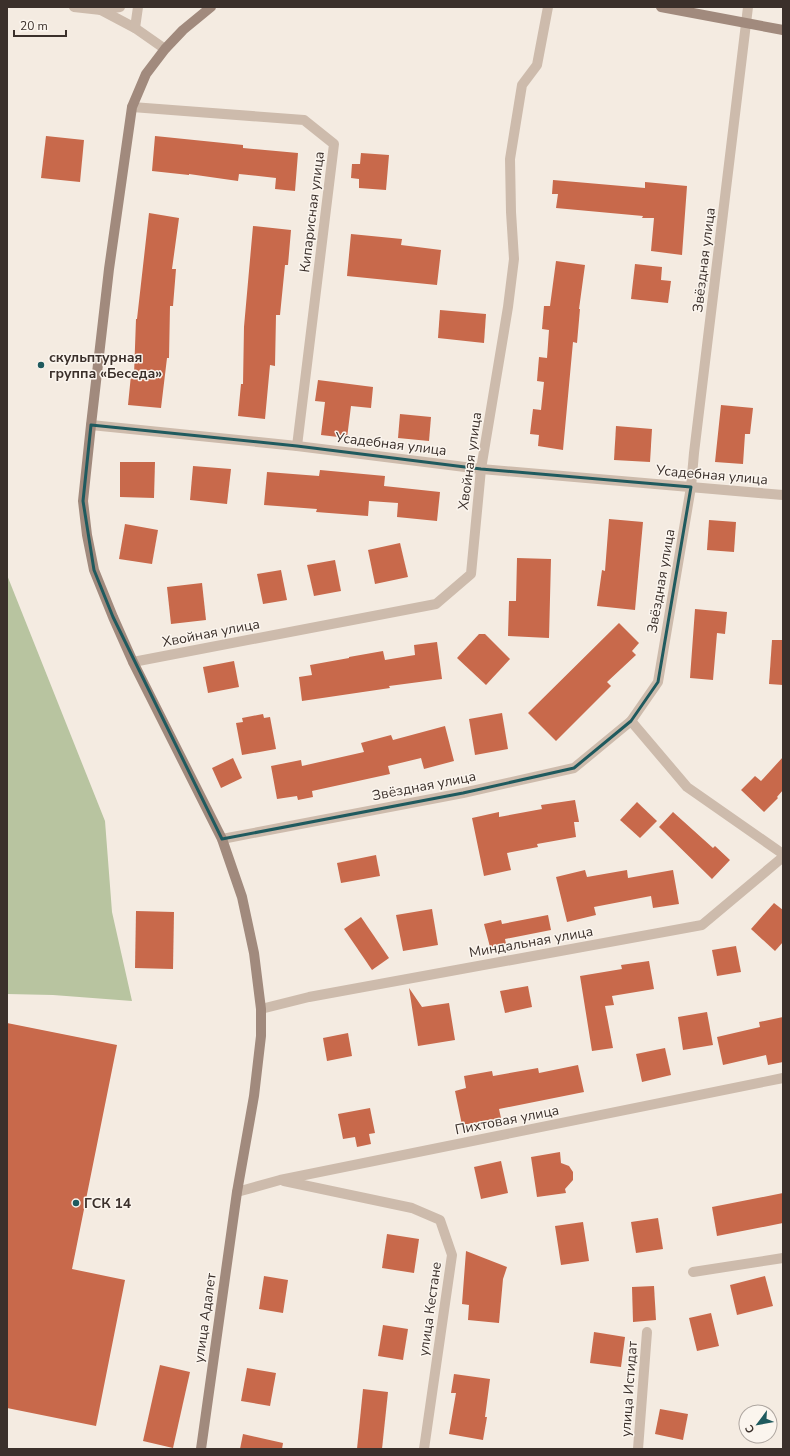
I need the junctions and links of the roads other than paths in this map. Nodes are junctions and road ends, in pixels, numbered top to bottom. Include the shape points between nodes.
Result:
1 (74, 7) edge
2 (120, 7) edge
3 (138, 7) edge
4 (211, 7) edge
5 (548, 7) edge
6 (661, 7) edge
7 (748, 7) edge
8 (101, 10) junction
9 (746, 24) junction
10 (135, 28) junction
11 (783, 30) edge
12 (164, 49) junction
13 (132, 108) junction
14 (91, 425) junction
15 (297, 446) junction
16 (481, 469) junction
17 (691, 487) junction
18 (783, 495) edge
19 (133, 662) junction
20 (632, 721) junction
21 (222, 839) junction
22 (783, 855) edge
23 (261, 1009) junction
24 (783, 1078) edge
25 (280, 1180) junction
26 (237, 1192) junction
27 (783, 1258) edge
28 (693, 1272) dead end
29 (647, 1332) dead end
30 (201, 1449) edge
31 (424, 1449) edge
32 (638, 1449) edge

1 - 8 street
2 - 8 street
3 - 10 street
4 - 12 street, улица Адалет
5 - 16 street, Хвойная улица via 537,65 522,85 510,159 514,259
6 - 9 street
7 - 9 street, Звёздная улица
8 - 10 street
9 - 11 street
9 - 17 street, Звёздная улица
10 - 12 street
12 - 13 street, улица Адалет via 146,74
13 - 14 street, улица Адалет via 109,269
13 - 15 street, Кипарисная улица via 304,120 334,144
14 - 15 street, Усадебная улица
14 - 19 street, улица Адалет via 84,501 87,535 94,570
15 - 16 street, Усадебная улица
16 - 17 street, Усадебная улица
16 - 19 street, Хвойная улица via 471,574 436,604
17 - 18 street, Усадебная улица
17 - 20 street, Звёздная улица via 658,682
19 - 21 street, улица Адалет
20 - 21 street, Звёздная улица via 574,768 463,793
20 - 22 street via 687,787
21 - 23 street, улица Адалет via 242,897 254,953
22 - 23 street, Миндальная улица via 702,925 317,995
23 - 26 street, улица Адалет via 261,1036 255,1088
24 - 25 street, Пихтовая улица
25 - 26 street, Пихтовая улица
25 - 31 street, улица Кестане via 412,1208 440,1220 452,1254
26 - 30 street, улица Адалет
27 - 28 street
29 - 32 street, улица Истидат

